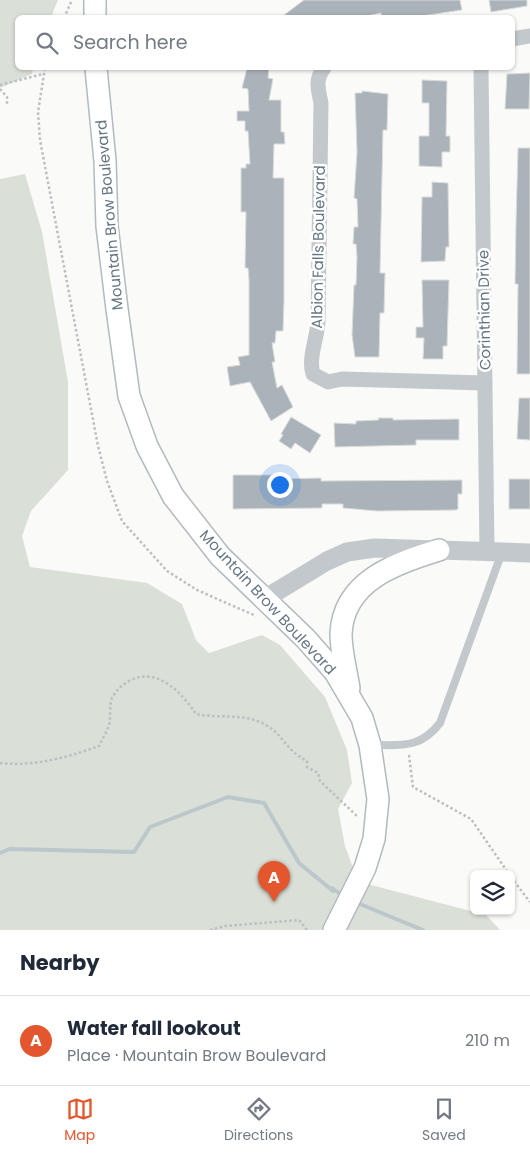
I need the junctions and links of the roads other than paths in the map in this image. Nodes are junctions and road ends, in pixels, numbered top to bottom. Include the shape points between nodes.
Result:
1 (95, 0) edge
2 (95, 15) edge
3 (530, 36) edge
4 (515, 38) edge
5 (96, 70) edge
6 (322, 70) edge
7 (481, 70) edge
8 (485, 383) junction
9 (439, 550) junction
10 (494, 552) junction
11 (530, 553) edge
12 (266, 598) junction
13 (350, 695) junction
14 (370, 744) junction
15 (334, 930) edge

1 - 2 main road
3 - 4 street
5 - 12 main road, Mountain Brow Boulevard via 107,226 129,396 147,446 173,496 220,556
6 - 8 street, Albion Falls Boulevard via 317,83 321,123 318,322 310,364 313,374 328,382 342,379
7 - 8 street, Corinthian Drive
8 - 10 street, Corinthian Drive
9 - 10 street
9 - 12 street via 375,548 347,552
9 - 13 main road via 387,569 360,588 351,600 341,636
10 - 11 street
10 - 14 lane via 440,723 430,737 406,745
12 - 13 main road, Mountain Brow Boulevard via 325,658
13 - 14 main road, Mountain Brow Boulevard
14 - 15 main road, Mountain Brow Boulevard via 378,799 374,839 365,868

